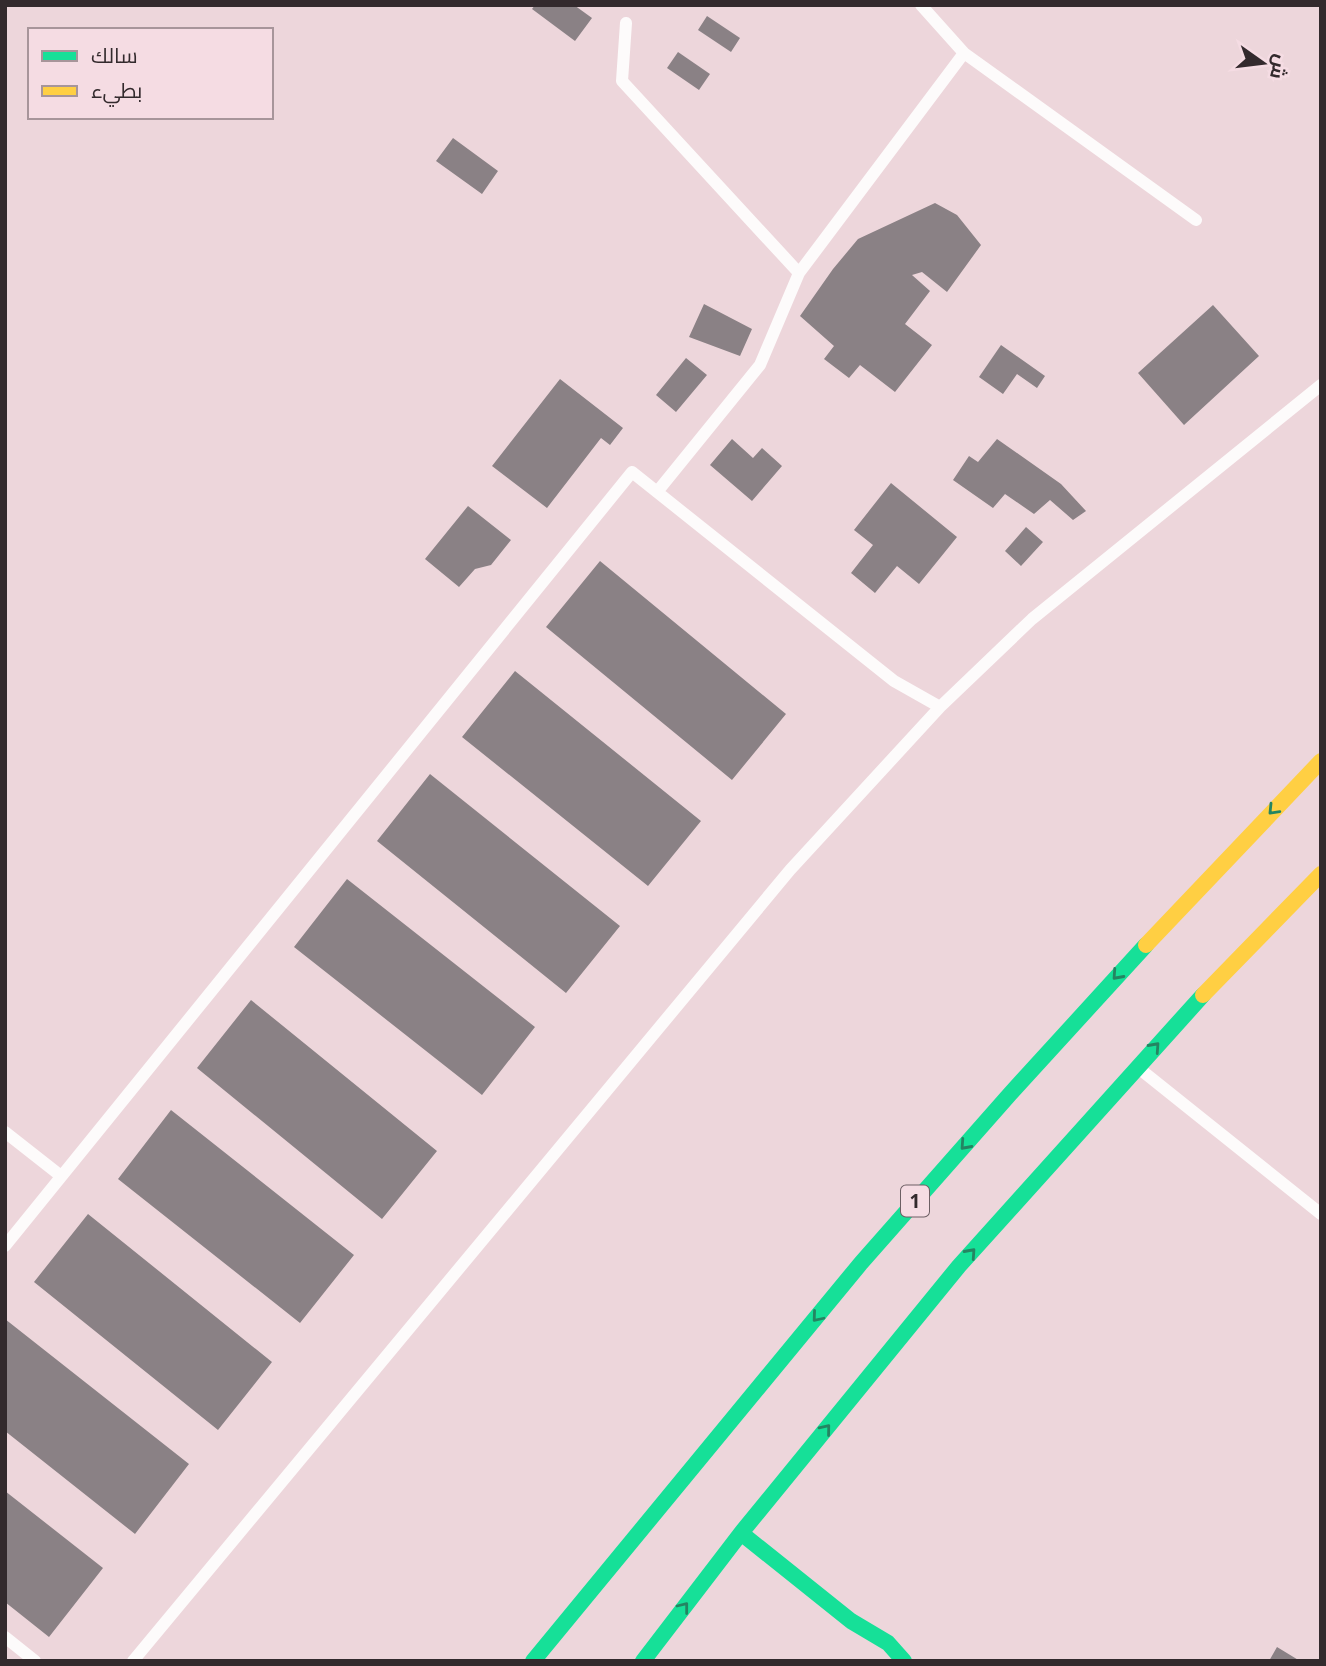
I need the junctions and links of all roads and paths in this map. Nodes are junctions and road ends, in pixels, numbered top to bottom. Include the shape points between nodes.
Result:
1 (921, 5) edge
2 (626, 23) dead end
3 (964, 53) junction
4 (1196, 220) dead end
5 (799, 273) junction
6 (1321, 385) edge
7 (657, 492) junction
8 (940, 707) junction
9 (1321, 761) edge
10 (1321, 874) edge
11 (1137, 1067) junction
12 (5, 1132) edge
13 (61, 1176) junction
14 (1321, 1214) edge
15 (5, 1246) edge
16 (741, 1533) junction
17 (5, 1637) edge
18 (35, 1661) edge
19 (133, 1661) edge
20 (533, 1661) edge
21 (643, 1661) edge
22 (904, 1661) edge

1 - 3 lane
2 - 5 lane via 622,81
3 - 4 lane
3 - 5 lane
5 - 7 lane via 760,365
6 - 8 lane via 1032,619
7 - 8 lane via 894,681
7 - 13 lane via 632,472
8 - 19 lane via 790,870
9 -> 20 main road, 1 via 1147,942 908,1208
11 -> 10 main road
11 - 14 lane
16 -> 11 main road via 959,1266
12 - 13 lane
13 - 15 lane
21 -> 16 main road
16 - 22 main road via 851,1621 888,1643
17 - 18 lane

